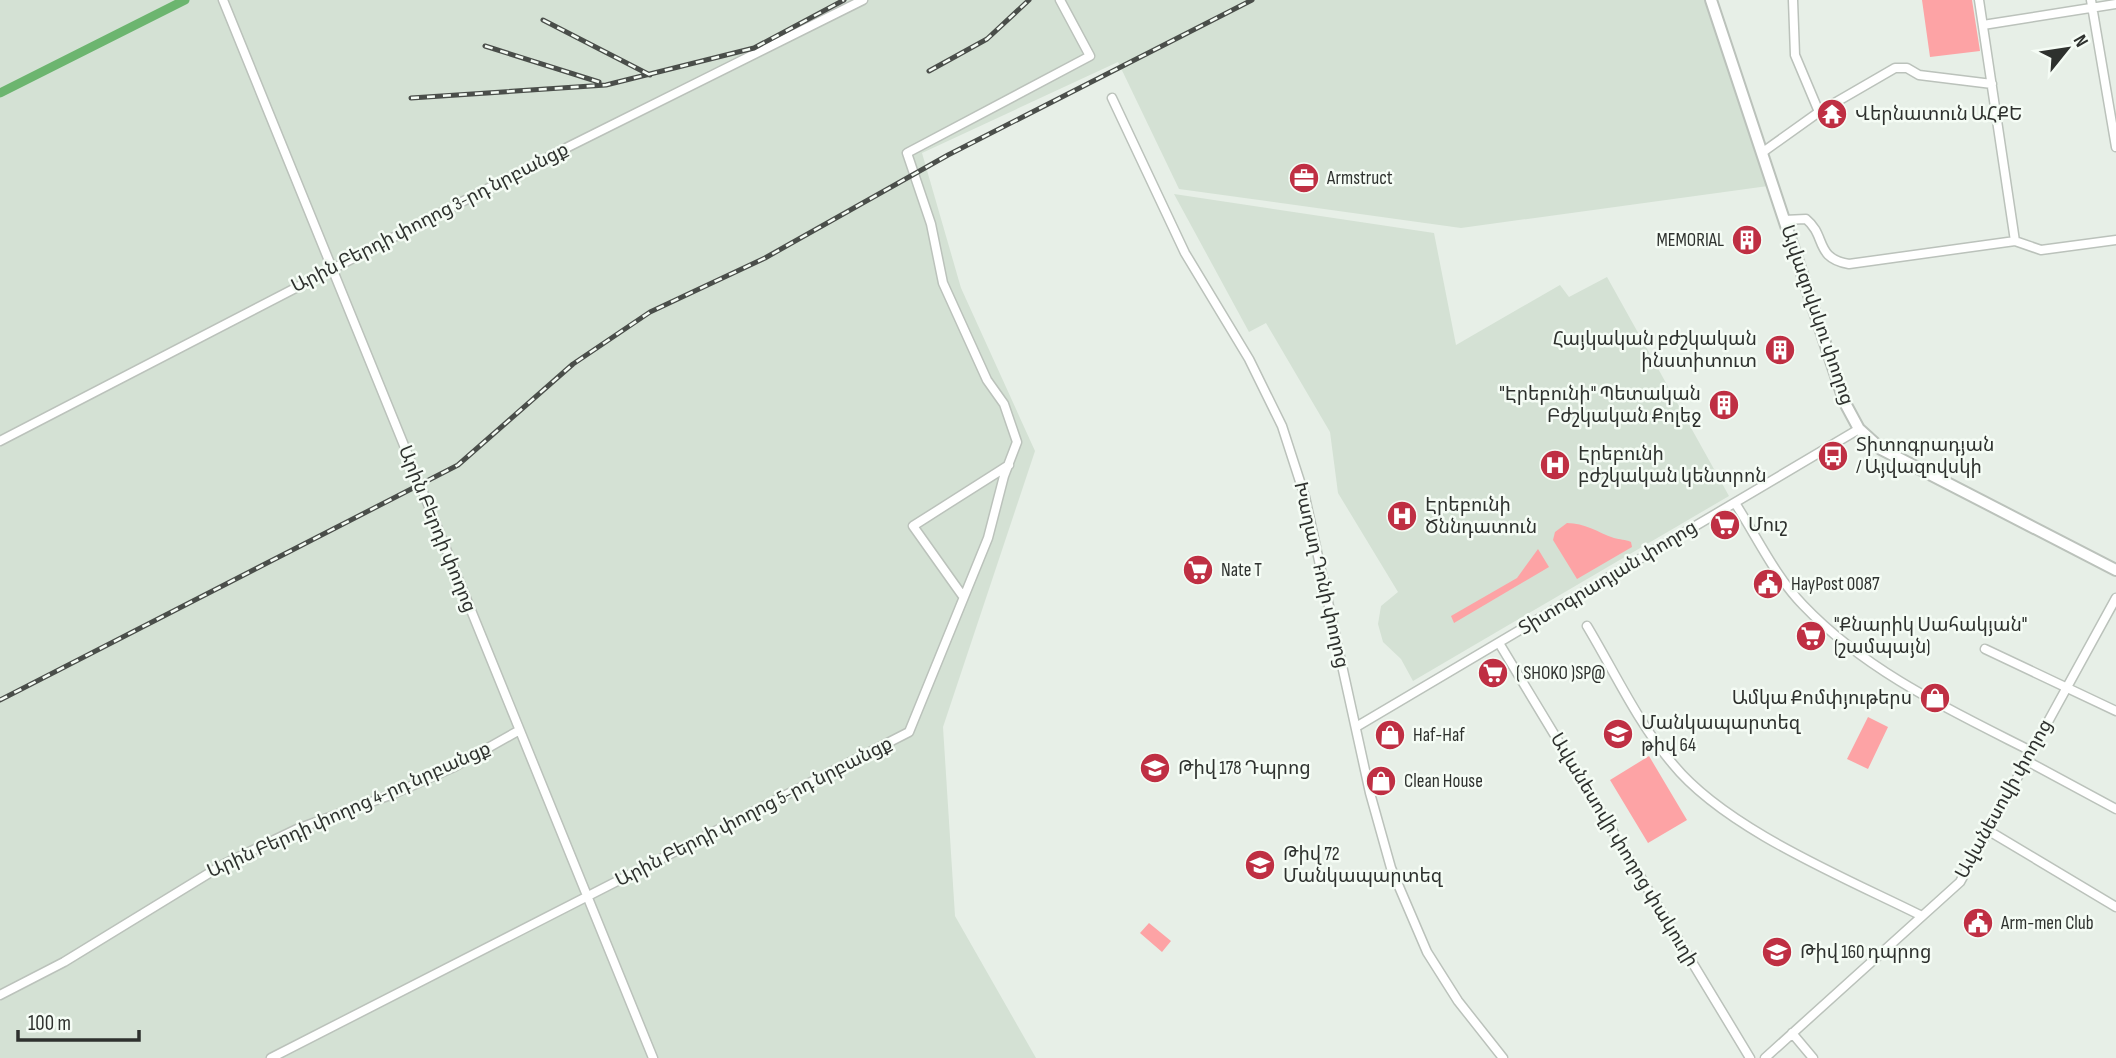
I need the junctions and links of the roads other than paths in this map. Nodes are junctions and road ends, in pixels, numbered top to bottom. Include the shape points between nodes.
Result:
1 (223, 0) edge
2 (863, 0) edge
3 (1060, 0) edge
4 (1711, 0) edge
5 (1793, 0) edge
6 (1979, 0) edge
7 (2092, 4) edge
8 (2116, 4) edge
9 (1983, 24) junction
10 (1992, 84) junction
11 (1112, 98) dead end
12 (1819, 113) junction
13 (2116, 147) edge
14 (1763, 152) junction
15 (1784, 220) junction
16 (2116, 240) edge
17 (2015, 241) junction
18 (331, 269) junction
19 (1859, 429) junction
20 (0, 441) edge
21 (1009, 465) junction
22 (1735, 503) junction
23 (2116, 570) edge
24 (962, 596) junction
25 (2114, 605) edge
26 (1587, 626) dead end
27 (1499, 643) junction
28 (1985, 649) dead end
29 (2066, 685) junction
30 (2116, 711) edge
31 (1356, 727) junction
32 (518, 731) junction
33 (2031, 751) junction
34 (2027, 761) junction
35 (2116, 809) edge
36 (1989, 831) junction
37 (587, 897) junction
38 (2116, 907) edge
39 (1922, 916) junction
40 (0, 995) edge
41 (1792, 1033) junction
42 (271, 1058) edge
43 (653, 1058) edge
44 (1503, 1058) edge
45 (1750, 1058) edge
46 (1765, 1058) edge
47 (1812, 1058) edge

1 - 18 street, Արին Բերդի փողոց
2 - 18 street, Արին Բերդի փողոց 3-րդ նրբանցք
3 - 21 street, Արին Բերդի փողոց 5-րդ նրբանցք via 1090,56 907,153 931,224 943,284 1015,433 1017,442
4 - 14 main road, Այվազովսկու փողոց
5 - 12 street via 1796,54
6 - 9 street
7 - 8 street
7 - 9 street
7 - 13 street
9 - 10 street
10 - 12 street via 1895,68
10 - 17 street
11 - 31 street, Խաղաղ Դոնի փողոց via 1185,253 1282,426 1305,497
12 - 14 street
14 - 15 main road, Այվազովսկու փողոց
15 - 17 street via 1806,219 1814,226 1826,255 1849,264
15 - 19 main road, Այվազովսկու փողոց via 1845,403
16 - 17 street via 2041,250
18 - 20 street, Արին Բերդի փողոց 3-րդ նրբանցք
18 - 32 street, Արին Բերդի փողոց
19 - 22 street, Տիտոգրադյան փողոց
19 - 23 main road, Այվազովսկու փողոց via 1881,449
21 - 24 street, Արին Բերդի փողոց 5-րդ նրբանցք via 988,538
21 - 24 street via 913,526
22 - 27 street, Տիտոգրադյան փողոց
22 - 33 street via 1804,606 1874,667
24 - 37 street, Արին Բերդի փողոց 5-րդ նրբանցք via 909,732
25 - 29 street, Ավանեսովի փողոց
26 - 39 street via 1672,763 1712,802 1752,828
27 - 31 street, Տիտոգրադյան փողոց
27 - 45 street, Ավանեսովի փողոց փակուղի
28 - 29 street
29 - 30 street
29 - 33 street, Ավանեսովի փողոց
31 - 44 street, Խաղաղ Դոնի փողոց via 1378,826 1416,929 1458,1001
32 - 37 street, Արին Բերդի փողոց
32 - 40 street, Արին Բերդի փողոց 4-րդ նրբանցք via 429,778 297,829 224,864 64,962
33 - 34 street, Ավանեսովի փողոց
34 - 35 street
34 - 36 street, Ավանեսովի փողոց
36 - 38 street
36 - 39 street, Ավանեսովի փողոց via 1960,882
37 - 42 street, Արին Բերդի փողոց 5-րդ նրբանցք
37 - 43 street, Արին Բերդի փողոց
39 - 41 street, Ավանեսովի փողոց
41 - 46 street, Ավանեսովի փողոց
41 - 47 street

